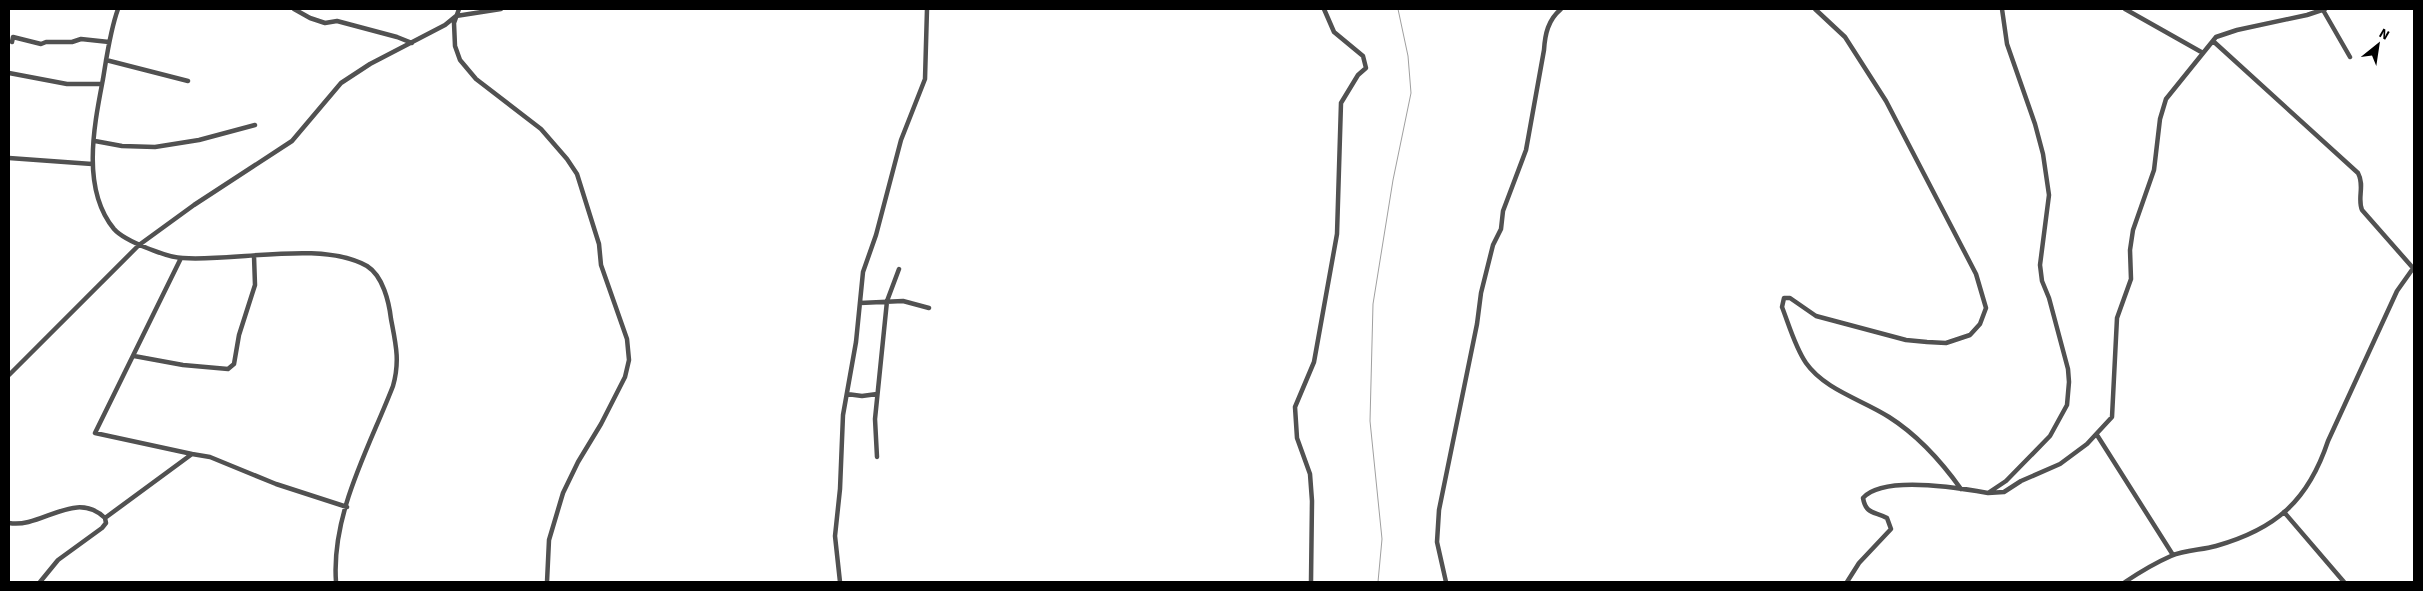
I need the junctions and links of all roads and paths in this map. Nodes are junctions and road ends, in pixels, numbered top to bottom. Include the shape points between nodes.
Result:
1 (118, 9) edge
2 (294, 9) edge
3 (459, 9) edge
4 (501, 9) edge
5 (927, 9) edge
6 (1324, 9) edge
7 (1561, 9) edge
8 (1815, 9) edge
9 (2002, 9) edge
10 (2125, 9) edge
11 (2324, 9) edge
12 (456, 16) junction
13 (2213, 40) junction
14 (12, 42) dead end
15 (109, 42) junction
16 (412, 43) junction
17 (2203, 54) junction
18 (2350, 57) dead end
19 (106, 60) junction
20 (9, 73) edge
21 (188, 81) dead end
22 (102, 84) junction
23 (255, 126) dead end
24 (94, 141) junction
25 (9, 158) edge
26 (92, 164) junction
27 (139, 245) junction
28 (254, 256) junction
29 (181, 258) junction
30 (2414, 268) edge
31 (899, 269) dead end
32 (887, 301) junction
33 (860, 303) junction
34 (929, 308) dead end
35 (134, 356) junction
36 (9, 375) edge
37 (847, 394) junction
38 (877, 394) junction
39 (2096, 435) junction
40 (192, 454) junction
41 (877, 457) dead end
42 (1962, 489) junction
43 (1988, 493) junction
44 (347, 507) junction
45 (2284, 512) junction
46 (104, 518) junction
47 (9, 523) edge
48 (2173, 555) junction
49 (40, 582) edge
50 (336, 582) edge
51 (547, 582) edge
52 (840, 582) edge
53 (1311, 582) edge
54 (1446, 582) edge
55 (1847, 582) edge
56 (2125, 582) edge
57 (2344, 582) edge

1 - 15 street
2 - 16 street via 325,23 337,21
3 - 12 street
4 - 12 street
5 - 33 street via 925,79 896,158 863,272
6 - 53 street via 1334,32 1363,56 1366,68 1358,74 1341,103 1337,234 1314,362 1295,407 1297,438 1306,459 1312,501
7 - 54 street via 1550,21 1545,36 1526,150 1502,211 1501,229 1493,245 1438,510 1437,542
8 - 42 street via 1845,37 1886,101 1976,274 1986,308 1980,324 1970,335 1946,343 1906,340 1816,316 1790,298 1784,298 1782,307 1807,364 1843,393 1890,417 1919,440
9 - 43 street via 2007,44 2035,124 2044,162 2049,195 2040,265 2069,382 2067,405 2050,436 2006,480
10 - 17 street
11 - 13 street via 2224,33
11 - 18 street
12 - 16 street
12 - 51 street via 456,46 467,70 541,130 568,158 577,174 599,244 604,273 627,339 625,377 564,494 549,540
13 - 17 street
13 - 30 street via 2358,173 2362,182 2362,210
14 - 15 street via 13,37 41,44 80,39
15 - 19 street
16 - 27 street via 353,74 335,90 292,141
17 - 39 street via 2163,106 2154,170 2133,230 2131,278 2117,318 2113,414
19 - 21 street
19 - 22 street
20 - 22 street via 67,84
22 - 24 street
23 - 24 street via 160,146 122,146
24 - 26 street
25 - 26 street
26 - 27 street via 103,211 115,230
27 - 29 street
27 - 36 street
28 - 29 street
28 - 35 street via 255,285 234,364 228,369
28 - 44 street via 321,255 354,260 377,275 383,290 390,310 398,369
29 - 35 street
30 - 45 street via 2385,317 2328,441 2322,461 2302,495
31 - 32 street
32 - 33 street
32 - 34 street via 911,302
32 - 38 street
33 - 37 street
35 - 40 street via 95,433
37 - 38 street
37 - 52 street via 842,415 835,536
38 - 41 street
39 - 43 street via 2060,464 2004,492
39 - 48 street
40 - 44 street via 210,457 276,484
40 - 46 street
42 - 43 street
42 - 55 street via 1919,485 1867,493 1863,498 1866,509 1887,518 1891,529 1859,563
44 - 50 street via 340,527
45 - 48 street via 2251,535
45 - 57 street
46 - 47 street via 92,510 76,507 25,523
46 - 49 street via 106,523 102,528 58,560
48 - 56 street

